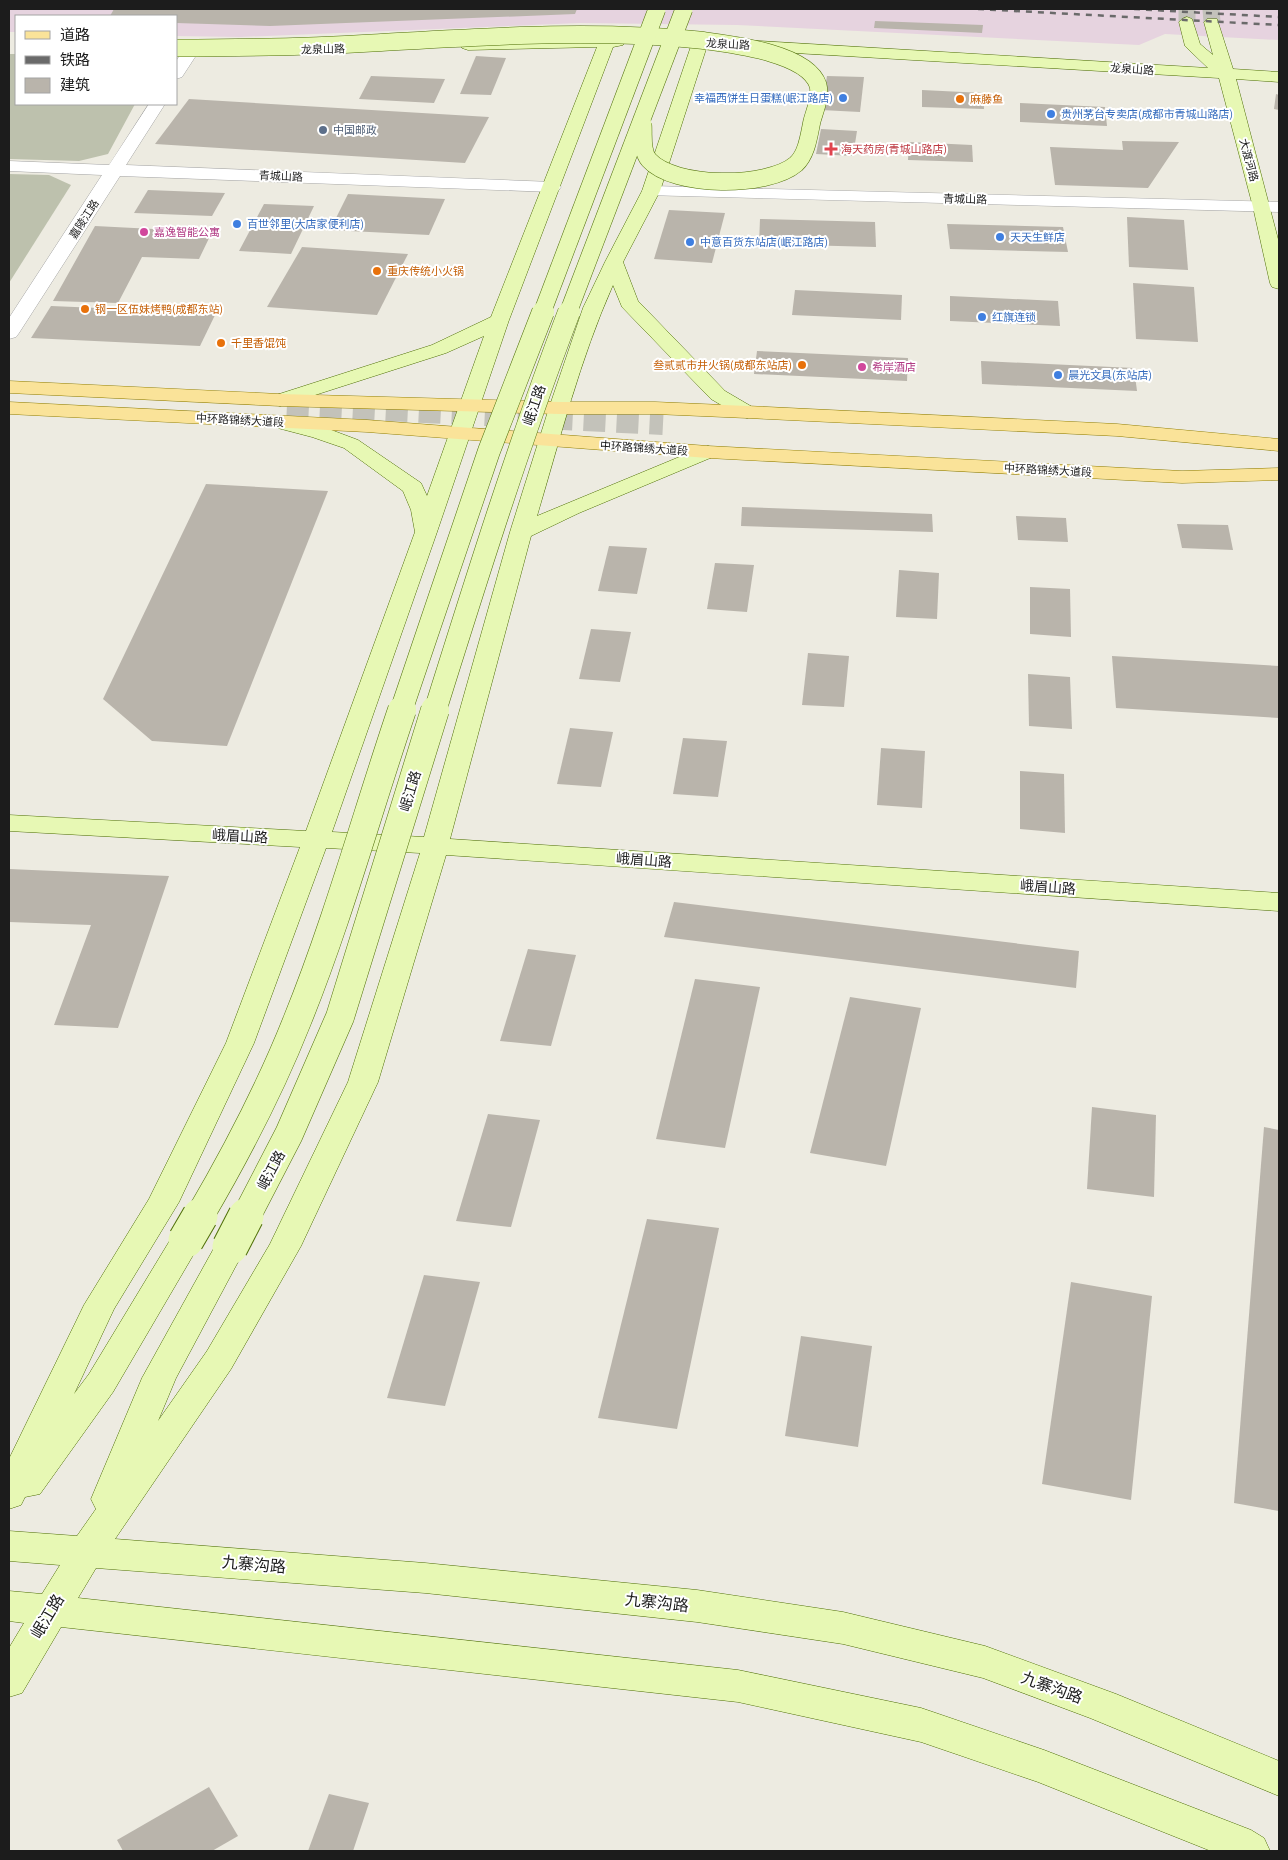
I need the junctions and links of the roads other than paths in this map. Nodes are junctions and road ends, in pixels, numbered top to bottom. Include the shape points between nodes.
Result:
1 (657, 9) edge
2 (684, 9) edge
3 (1187, 22) tunnel mouth
4 (1212, 22) tunnel mouth
5 (607, 42) junction
6 (700, 43) junction
7 (181, 50) edge
8 (178, 64) edge
9 (1226, 75) junction
10 (1279, 77) edge
11 (156, 105) edge
12 (643, 119) junction
13 (9, 166) edge
14 (116, 169) junction
15 (552, 186) junction
16 (651, 191) junction
17 (1270, 207) edge
18 (614, 262) junction
19 (1279, 283) edge
20 (499, 320) junction
21 (9, 333) edge
22 (9, 387) edge
23 (280, 400) junction
24 (469, 406) junction
25 (9, 408) edge
26 (559, 408) junction
27 (746, 412) junction
28 (277, 422) junction
29 (458, 434) junction
30 (548, 441) junction
31 (1279, 446) edge
32 (708, 452) junction
33 (1279, 470) edge
34 (1279, 474) edge
35 (426, 532) junction
36 (521, 532) junction
37 (9, 823) edge
38 (316, 840) junction
39 (435, 846) junction
40 (1279, 902) edge
41 (9, 1495) edge
42 (9, 1511) edge
43 (9, 1546) edge
44 (87, 1551) junction
45 (9, 1606) edge
46 (50, 1610) junction
47 (9, 1682) edge
48 (1279, 1779) edge
49 (1250, 1851) edge

1 - 42 main road, 岷江路, bridge via 489,451 297,1022 231,1162 186,1240 101,1383
2 - 12 main road, 岷江路, bridge
3 - 9 main road via 1193,46
4 - 9 main road, 大渡河路
5 - 6 main road, 龙泉山路
5 - 7 main road, 龙泉山路
5 - 15 main road
6 - 9 main road, 龙泉山路
6 - 16 main road, 岷江路
7 - 8 street
7 - 12 main road, bridge via 523,35 694,40 741,46 791,61 816,81 819,94 806,147 795,165 769,177 743,181 691,179 669,174 650,163 645,154
9 - 10 main road, 龙泉山路
9 - 17 main road, 大渡河路
11 - 14 street, 嘉陵江路
12 - 44 main road, 岷江路, bridge via 540,388 496,517 340,1017 289,1134 159,1378
13 - 14 street, 青城山路
14 - 15 street, 青城山路
14 - 21 street, 嘉陵江路
15 - 20 main road
16 - 17 street, 青城山路
16 - 18 main road, 岷江路
17 - 19 main road, 大渡河路
18 - 26 main road, 岷江路 via 593,308
18 - 27 main road via 629,303 718,394
20 - 23 main road via 439,349
20 - 24 main road
22 - 23 main road, 中环路锦绣大道段
23 - 24 main road, 中环路锦绣大道段
24 - 26 main road, 中环路锦绣大道段
24 - 29 main road
25 - 28 main road, 中环路锦绣大道段
26 - 27 main road, 中环路锦绣大道段
26 - 30 main road, 岷江路
27 - 31 main road, 中环路锦绣大道段 via 1117,430
28 - 29 main road, 中环路锦绣大道段
28 - 35 main road via 351,444 413,488
29 - 30 main road, 中环路锦绣大道段
29 - 35 main road
30 - 32 main road, 中环路锦绣大道段
30 - 36 main road, 岷江路
31 - 33 main road via 662,430
32 - 34 main road, 中环路锦绣大道段 via 1182,477
32 - 36 main road
35 - 38 main road
36 - 39 main road, 岷江路
37 - 38 main road, 峨眉山路
38 - 39 main road, 峨眉山路
38 - 41 main road via 240,1044 163,1202 100,1305
39 - 40 main road, 峨眉山路
39 - 44 main road, 岷江路 via 363,1082 285,1246 219,1360
43 - 44 main road, 九寨沟路
44 - 46 main road, 岷江路
44 - 48 main road, 九寨沟路 via 425,1578 697,1606 843,1628 985,1662 1103,1706
45 - 46 main road
46 - 47 main road, 岷江路
46 - 49 main road via 738,1686 920,1725 1044,1767

